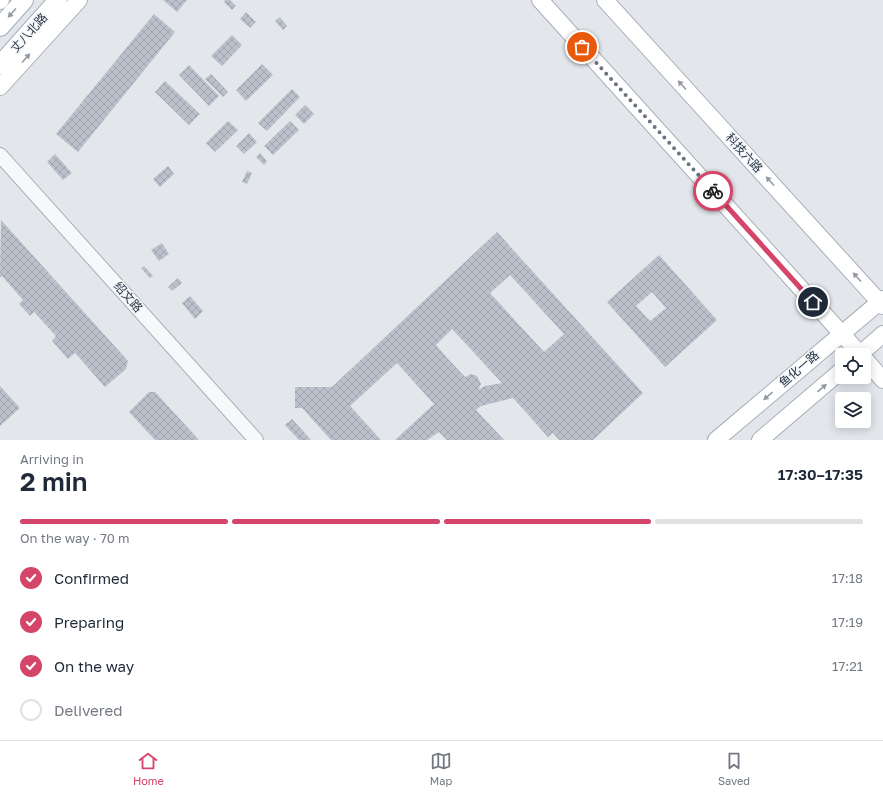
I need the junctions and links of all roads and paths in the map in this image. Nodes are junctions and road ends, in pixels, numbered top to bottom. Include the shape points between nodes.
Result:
1 (24, 0) edge
2 (58, 0) edge
3 (79, 0) edge
4 (540, 0) edge
5 (605, 0) edge
6 (0, 27) edge
7 (0, 65) edge
8 (0, 87) edge
9 (0, 155) edge
10 (882, 302) edge
11 (841, 333) junction
12 (883, 334) edge
13 (854, 348) edge
14 (869, 348) edge
15 (871, 367) edge
16 (835, 376) edge
17 (883, 380) edge
18 (256, 440) edge
19 (716, 440) edge
20 (760, 440) edge

1 -> 6 main road
2 - 7 main road, 丈八北路
8 -> 3 main road
4 - 11 main road
10 -> 5 main road, 科技六路
9 - 18 street, 绍文路
10 - 11 main road, 鱼化一路
11 - 13 main road
11 -> 19 main road, 鱼化一路
12 - 14 main road
15 - 17 main road
20 -> 16 main road

